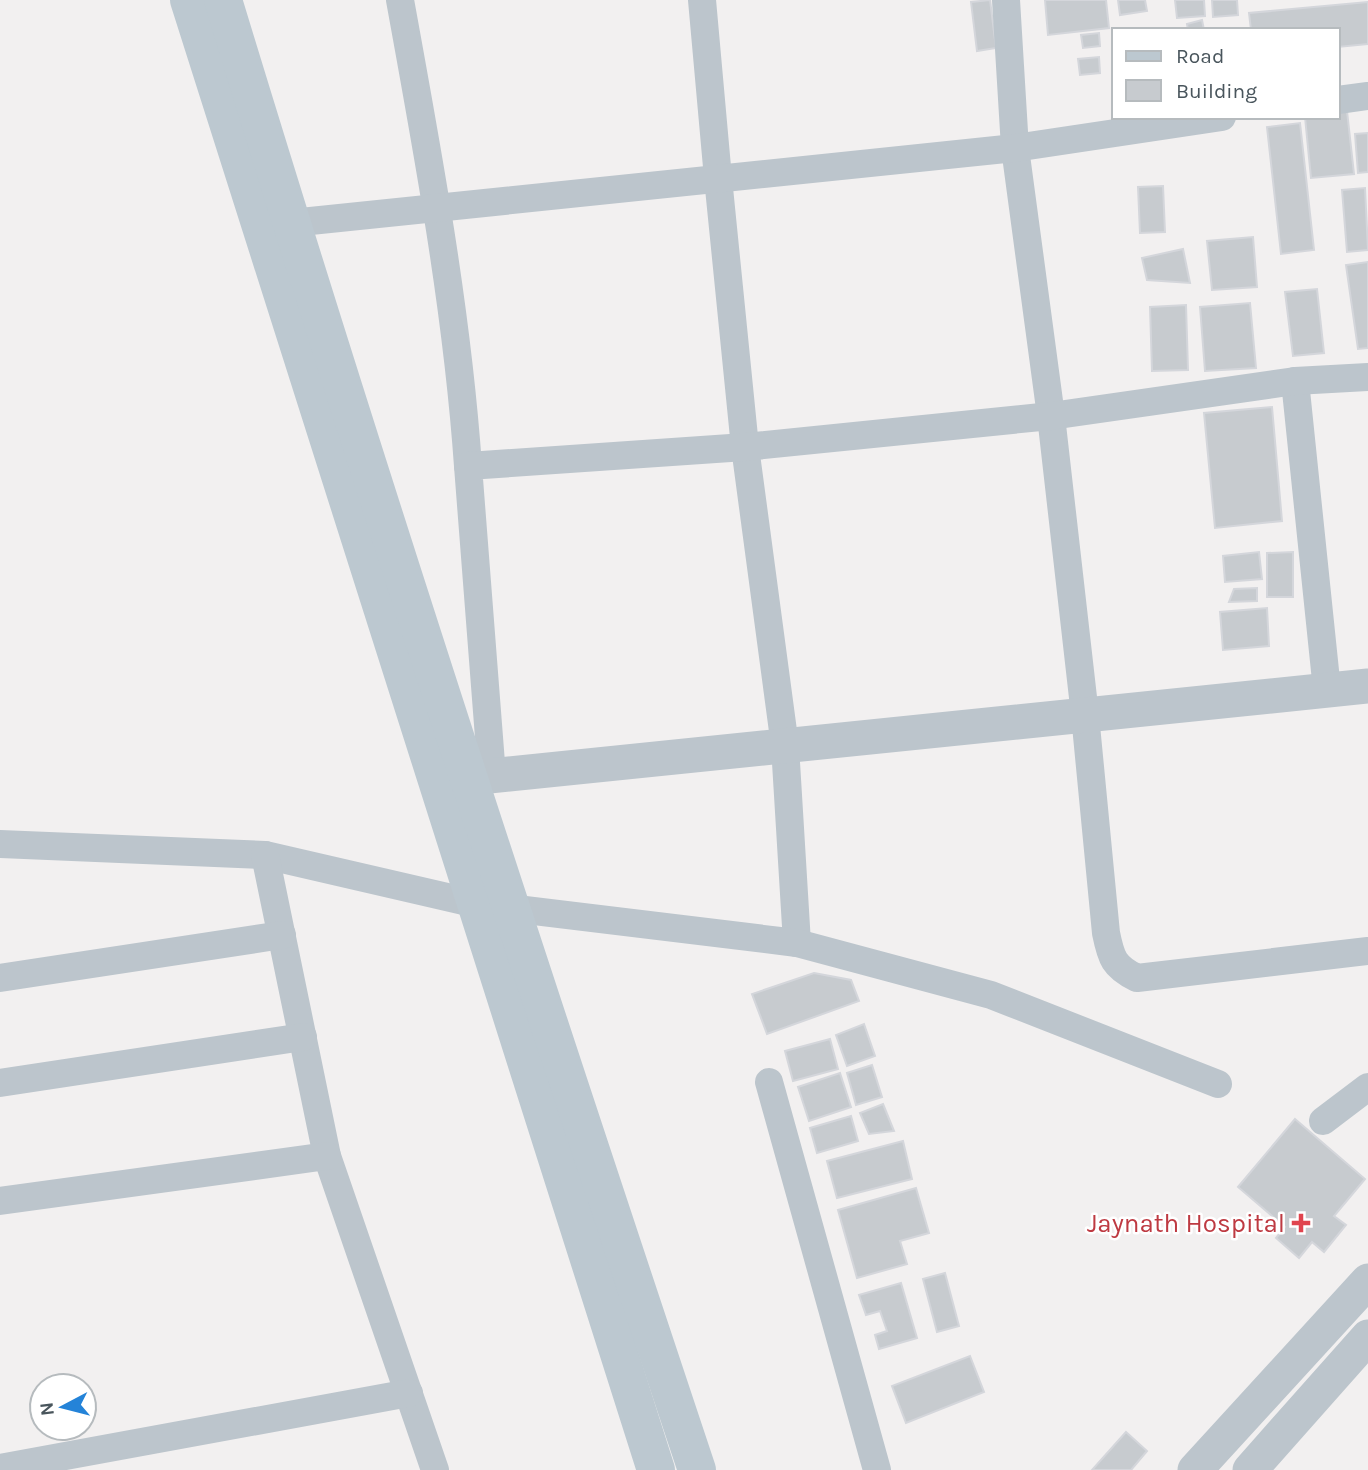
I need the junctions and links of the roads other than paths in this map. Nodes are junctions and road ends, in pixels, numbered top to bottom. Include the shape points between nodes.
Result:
1 (189, 0) edge
2 (223, 0) edge
3 (400, 0) edge
4 (702, 0) edge
5 (1006, 0) edge
6 (1368, 96) edge
7 (1340, 100) edge
8 (1209, 119) edge
9 (1015, 148) junction
10 (718, 178) junction
11 (437, 207) junction
12 (291, 223) junction
13 (1368, 377) edge
14 (1295, 381) junction
15 (1051, 416) junction
16 (745, 447) junction
17 (468, 466) junction
18 (1368, 686) edge
19 (1327, 690) junction
20 (1085, 715) junction
21 (785, 746) junction
22 (466, 778) junction
23 (0, 844) edge
24 (265, 855) junction
25 (494, 906) junction
26 (282, 935) junction
27 (797, 943) junction
28 (1368, 951) edge
29 (0, 978) edge
30 (303, 1037) junction
31 (769, 1082) dead end
32 (0, 1083) edge
33 (1218, 1084) dead end
34 (1368, 1087) edge
35 (1323, 1121) dead end
36 (327, 1156) junction
37 (0, 1200) edge
38 (1368, 1281) edge
39 (1368, 1337) edge
40 (409, 1393) junction
41 (0, 1468) edge
42 (435, 1470) edge
43 (656, 1470) edge
44 (696, 1470) edge
45 (877, 1470) edge
46 (1195, 1470) edge
47 (1250, 1470) edge

1 - 22 main road
2 - 12 main road
3 - 11 street
4 - 10 street
5 - 9 street
6 - 7 street
8 - 9 street
9 - 10 street
9 - 15 street
10 - 11 street
10 - 16 street
11 - 12 street
11 - 17 street
12 - 22 main road
13 - 14 street
14 - 15 street
14 - 19 street
15 - 16 street
15 - 20 street
16 - 17 street
16 - 21 street
17 - 22 street
18 - 19 street
19 - 20 street
20 - 21 street
20 - 28 street via 1106,933 1121,970 1137,978
21 - 22 street
21 - 27 street
22 - 25 main road
23 - 24 street
24 - 25 street
24 - 26 street
25 - 27 street
25 - 43 main road
25 - 44 main road
26 - 29 street
26 - 30 street
27 - 33 street via 991,995
30 - 32 street
30 - 36 street
31 - 45 street
34 - 35 street
36 - 37 street
36 - 40 street
38 - 46 street
39 - 47 street
40 - 41 street
40 - 42 street

